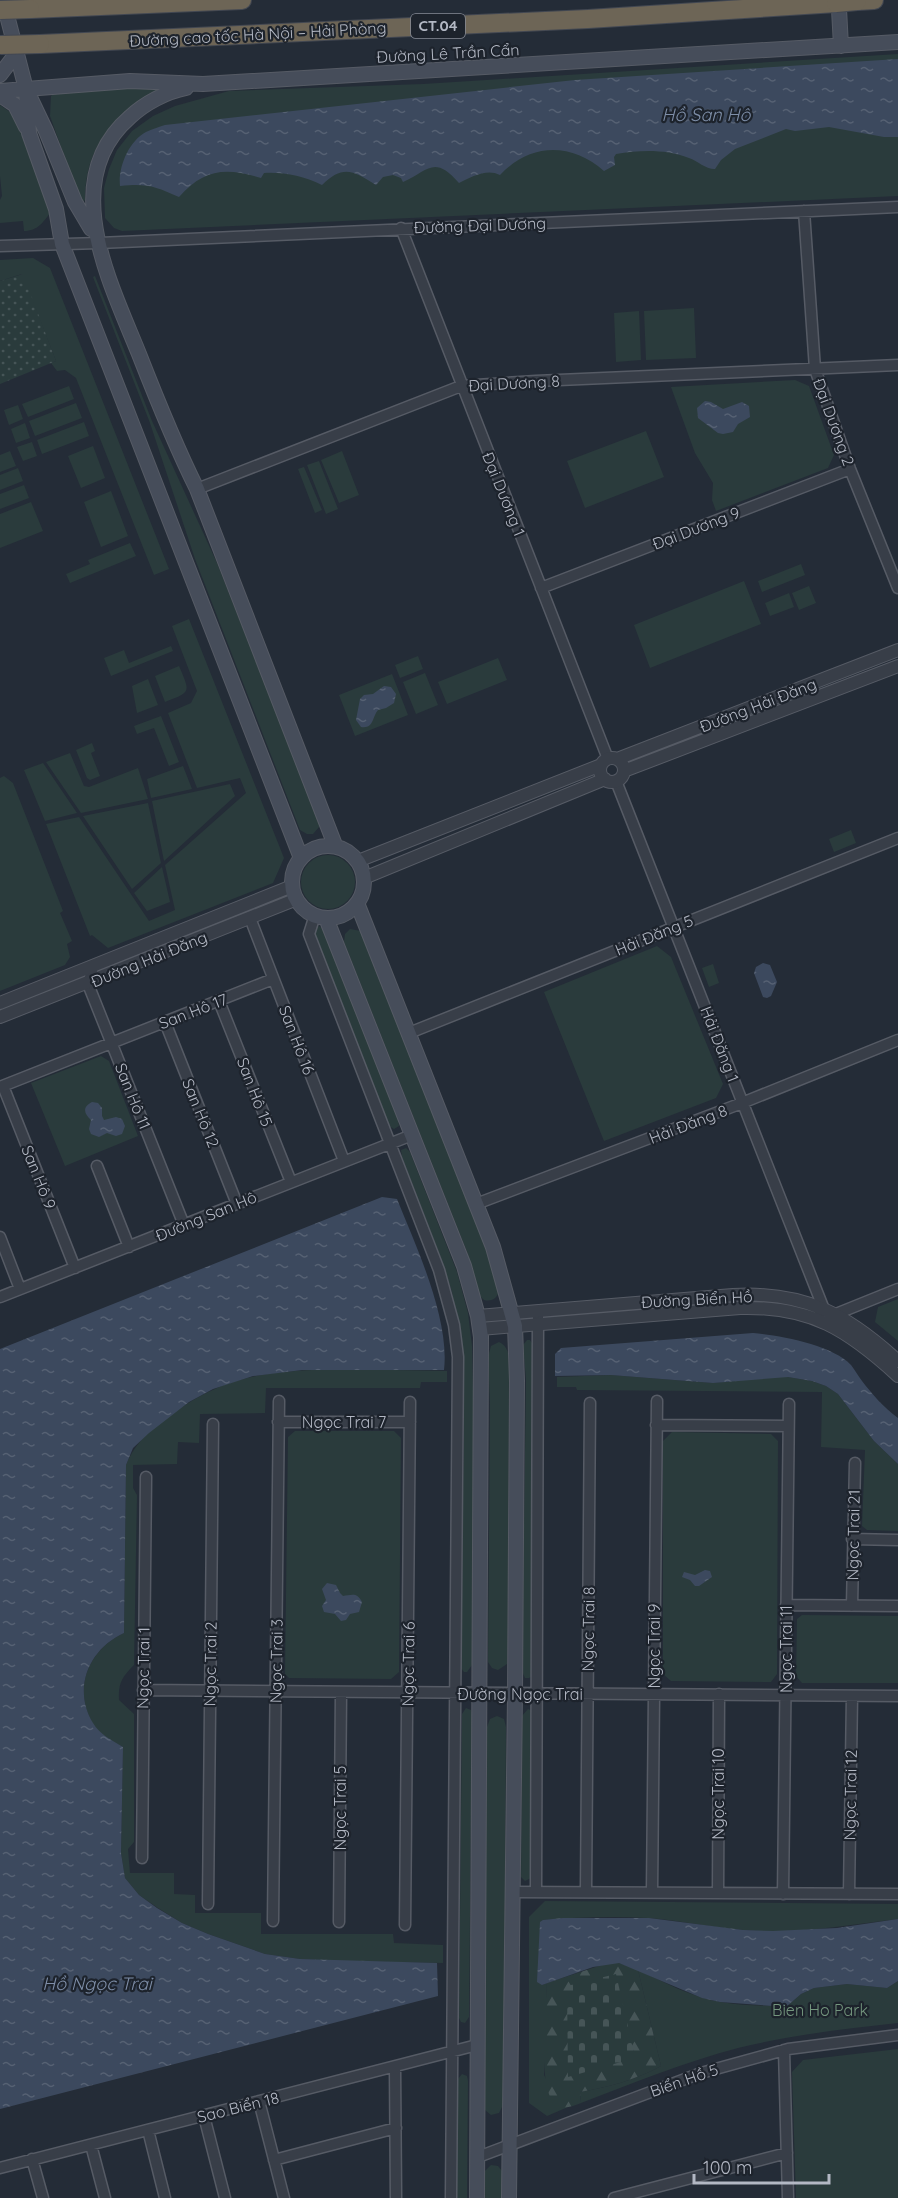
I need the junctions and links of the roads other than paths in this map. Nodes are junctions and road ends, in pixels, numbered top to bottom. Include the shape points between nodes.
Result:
1 (3, 0) edge
2 (242, 0) edge
3 (866, 1) edge
4 (838, 6) junction
5 (0, 10) edge
6 (898, 42) edge
7 (0, 45) edge
8 (842, 46) junction
9 (16, 54) junction
10 (0, 75) edge
11 (203, 84) junction
12 (26, 89) junction
13 (0, 93) edge
14 (29, 133) junction
15 (898, 207) edge
16 (804, 211) junction
17 (401, 228) junction
18 (99, 243) junction
19 (62, 244) junction
20 (0, 246) edge
21 (898, 365) edge
22 (815, 369) junction
23 (461, 386) junction
24 (850, 469) junction
25 (197, 489) junction
26 (541, 588) junction
27 (898, 588) edge
28 (898, 650) edge
29 (898, 666) edge
30 (609, 761) junction
31 (615, 777) junction
32 (898, 838) edge
33 (335, 845) junction
34 (301, 858) junction
35 (358, 861) junction
36 (364, 878) junction
37 (295, 892) junction
38 (357, 903) junction
39 (321, 917) junction
40 (250, 918) junction
41 (674, 927) junction
42 (93, 967) junction
43 (102, 978) junction
44 (273, 979) junction
45 (88, 984) junction
46 (219, 1001) junction
47 (0, 1003) edge
48 (0, 1017) edge
49 (165, 1022) junction
50 (409, 1033) junction
51 (898, 1040) edge
52 (111, 1042) junction
53 (1, 1086) edge
54 (742, 1103) junction
55 (412, 1135) junction
56 (391, 1143) junction
57 (344, 1161) junction
58 (98, 1166) dead end
59 (291, 1182) junction
60 (237, 1204) junction
61 (476, 1204) junction
62 (184, 1225) junction
63 (0, 1237) edge
64 (129, 1247) junction
65 (75, 1268) junction
66 (20, 1289) junction
67 (898, 1289) edge
68 (0, 1298) edge
69 (538, 1311) junction
70 (820, 1313) junction
71 (514, 1319) junction
72 (833, 1319) junction
73 (479, 1322) junction
74 (539, 1324) junction
75 (898, 1361) edge
76 (898, 1376) edge
77 (279, 1401) dead end
78 (657, 1401) dead end
79 (410, 1402) dead end
80 (590, 1403) dead end
81 (789, 1404) dead end
82 (279, 1422) junction
83 (410, 1422) junction
84 (213, 1424) dead end
85 (656, 1425) junction
86 (788, 1426) junction
87 (855, 1463) dead end
88 (146, 1477) dead end
89 (852, 1539) junction
90 (898, 1540) edge
91 (786, 1605) junction
92 (852, 1606) junction
93 (898, 1606) edge
94 (143, 1690) junction
95 (209, 1691) junction
96 (276, 1692) junction
97 (341, 1693) junction
98 (407, 1693) junction
99 (455, 1693) junction
100 (481, 1694) junction
101 (515, 1694) junction
102 (538, 1694) junction
103 (587, 1694) junction
104 (654, 1694) junction
105 (719, 1694) junction
106 (786, 1694) junction
107 (852, 1696) junction
108 (898, 1696) edge
109 (142, 1858) dead end
110 (586, 1891) junction
111 (513, 1892) junction
112 (536, 1892) junction
113 (652, 1892) junction
114 (718, 1893) junction
115 (783, 1894) junction
116 (849, 1894) junction
117 (898, 1894) edge
118 (208, 1904) dead end
119 (273, 1921) dead end
120 (339, 1922) dead end
121 (405, 1925) dead end
122 (898, 2035) edge
123 (477, 2045) junction
124 (784, 2050) junction
125 (451, 2052) junction
126 (395, 2067) junction
127 (259, 2102) junction
128 (204, 2116) junction
129 (396, 2128) junction
130 (148, 2130) junction
131 (510, 2144) junction
132 (91, 2145) junction
133 (787, 2153) junction
134 (478, 2157) junction
135 (33, 2159) junction
136 (274, 2160) junction
137 (0, 2168) edge
138 (43, 2198) edge
139 (105, 2198) edge
140 (165, 2198) edge
141 (225, 2198) edge
142 (284, 2198) edge
143 (396, 2198) edge
144 (451, 2198) edge
145 (477, 2198) edge
146 (509, 2198) edge
147 (614, 2198) edge
148 (788, 2198) edge

1 - 9 main road
2 - 5 highway, bridge
3 - 4 highway, CT.04, bridge
4 - 7 highway, Đường cao tốc Hà Nội – Hải Phòng / CT.04, bridge
4 - 8 main road
6 - 8 main road, Đường Lê Trần Cẩn
8 - 11 main road, Đường Lê Trần Cẩn
9 - 10 main road
9 - 12 main road
11 - 12 main road, Đường Lê Trần Cẩn via 130,81
11 - 18 main road via 171,91 156,99 135,112 112,135 95,175 92,211
12 - 13 main road, Đường Lê Trần Cẩn
12 - 14 main road
12 - 18 main road via 75,202
13 - 14 main road via 15,105
14 - 19 main road via 56,209
15 - 16 street, Đường Đại Dương
16 - 17 street, Đường Đại Dương
16 - 22 street, Đại Dương 2
17 - 18 street, Đường Đại Dương
17 - 23 street, Đại Dương 1
18 - 19 street, Đường Đại Dương
18 - 25 main road via 113,290
19 - 20 street, Đường Đại Dương
19 - 34 main road
21 - 22 street, Đại Dương 8
22 - 23 street, Đại Dương 8
22 - 24 street, Đại Dương 2
23 - 25 street, Đại Dương 8
23 - 26 street, Đại Dương 1
24 - 26 street, Đại Dương 9
24 - 27 street, Đại Dương 2
25 - 33 main road
26 - 30 street, Đại Dương 1
28 - 30 street, Đường Hải Đăng
29 - 31 street, Đường Hải Đăng
30 - 31 street via 622,763
30 - 31 street via 600,772
30 - 35 street, Đường Hải Đăng
31 - 36 street, Đường Hải Đăng
31 - 41 street, Hải Đăng 1
32 - 41 street, Hải Đăng 5
33 - 34 main road via 310,850
33 - 35 main road
34 - 37 main road via 293,876
35 - 36 main road
36 - 38 main road
37 - 39 main road via 307,911
37 - 40 street, Đường Hải Đăng
37 - 42 street, Đường Hải Đăng
38 - 39 main road via 341,915
38 - 50 main road
39 - 55 main road
39 - 56 street via 309,934
40 - 43 street, Đường Hải Đăng
40 - 44 street, San Hô 16
41 - 50 street, Hải Đăng 5
41 - 54 street, Hải Đăng 1
42 - 43 street
42 - 45 street
42 - 47 street, Đường Hải Đăng
43 - 45 street, Đường Hải Đăng
44 - 46 street, San Hô 17
44 - 57 street, San Hô 16
45 - 48 street, Đường Hải Đăng
45 - 52 street, San Hô 11
46 - 49 street, San Hô 17
46 - 59 street, San Hô 15
49 - 52 street, San Hô 17
49 - 60 street, San Hô 12
50 - 61 main road
51 - 54 street, Hải Đăng 8
52 - 53 street, San Hô 17
52 - 62 street, San Hô 11
53 - 65 street, San Hô 9
54 - 61 street, Hải Đăng 8
54 - 70 street, Hải Đăng 1
55 - 56 street, Đường San Hô
55 - 73 main road via 464,1266
56 - 57 street, Đường San Hô
56 - 99 street via 442,1280 458,1357
57 - 59 street, Đường San Hô
58 - 64 street
59 - 60 street, Đường San Hô
60 - 62 street, Đường San Hô
61 - 71 main road
62 - 64 street, Đường San Hô
63 - 66 street
64 - 65 street, Đường San Hô
65 - 66 street, Đường San Hô
66 - 68 street, Đường San Hô
67 - 72 street
69 - 70 street, Đường Biển Hồ via 742,1294 788,1299
69 - 71 street, Đường Biển Hồ
69 - 74 street
70 - 72 street, Đường Biển Hồ
70 - 74 street, Đường Biển Hồ via 747,1308
71 - 73 street, Đường Biển Hồ
71 - 74 street, Đường Biển Hồ
71 - 101 main road
72 - 75 street, Đường Biển Hồ via 867,1334
72 - 76 street, Đường Biển Hồ
73 - 100 main road
74 - 102 street
77 - 82 street, Ngọc Trai 3
78 - 85 street, Ngọc Trai 9
79 - 83 street, Ngọc Trai 6
80 - 103 street, Ngọc Trai 8
81 - 86 street, Ngọc Trai 11
82 - 83 street, Ngọc Trai 7
82 - 96 street, Ngọc Trai 3
83 - 98 street, Ngọc Trai 6
84 - 95 street, Ngọc Trai 2
85 - 86 street
85 - 104 street, Ngọc Trai 9
86 - 91 street, Ngọc Trai 11
87 - 89 street, Ngọc Trai 21
88 - 94 street, Ngọc Trai 1
89 - 90 street
89 - 92 street, Ngọc Trai 21
91 - 92 street
91 - 106 street, Ngọc Trai 11
92 - 93 street
94 - 95 street, Đường Ngọc Trai
94 - 109 street, Ngọc Trai 1
95 - 96 street, Đường Ngọc Trai
95 - 118 street, Ngọc Trai 2
96 - 97 street, Đường Ngọc Trai
96 - 119 street, Ngọc Trai 3
97 - 98 street, Đường Ngọc Trai
97 - 120 street, Ngọc Trai 5
98 - 99 street, Đường Ngọc Trai
98 - 121 street, Ngọc Trai 6
99 - 100 street, Đường Ngọc Trai
99 - 125 street
100 - 101 street, Đường Ngọc Trai
100 - 123 main road
101 - 102 street, Đường Ngọc Trai
101 - 111 main road
102 - 103 street, Đường Ngọc Trai
102 - 112 street
103 - 104 street, Đường Ngọc Trai
103 - 110 street, Ngọc Trai 8
104 - 105 street, Đường Ngọc Trai
104 - 113 street, Ngọc Trai 9
105 - 106 street, Đường Ngọc Trai
105 - 114 street, Ngọc Trai 10
106 - 107 street, Đường Ngọc Trai
106 - 115 street, Ngọc Trai 11
107 - 108 street, Đường Ngọc Trai
107 - 116 street, Ngọc Trai 12
110 - 112 street
110 - 113 street
111 - 112 street
111 - 131 main road
113 - 114 street
114 - 115 street
115 - 116 street
116 - 117 street
122 - 124 street, Biển Hồ 5
123 - 125 street, Sao Biển 18
123 - 134 main road
124 - 131 street, Biển Hồ 5 via 693,2075
124 - 133 street
125 - 126 street, Sao Biển 18
125 - 144 street
126 - 127 street, Sao Biển 18
126 - 129 street
127 - 128 street, Sao Biển 18
127 - 136 street
128 - 130 street, Sao Biển 18
128 - 141 street
129 - 136 street
129 - 143 street
130 - 132 street, Sao Biển 18
130 - 140 street
131 - 134 street, Biển Hồ 5
131 - 146 main road
132 - 135 street, Sao Biển 18
132 - 139 street
133 - 147 street
133 - 148 street
134 - 145 main road
135 - 137 street, Sao Biển 18
135 - 138 street
136 - 142 street

